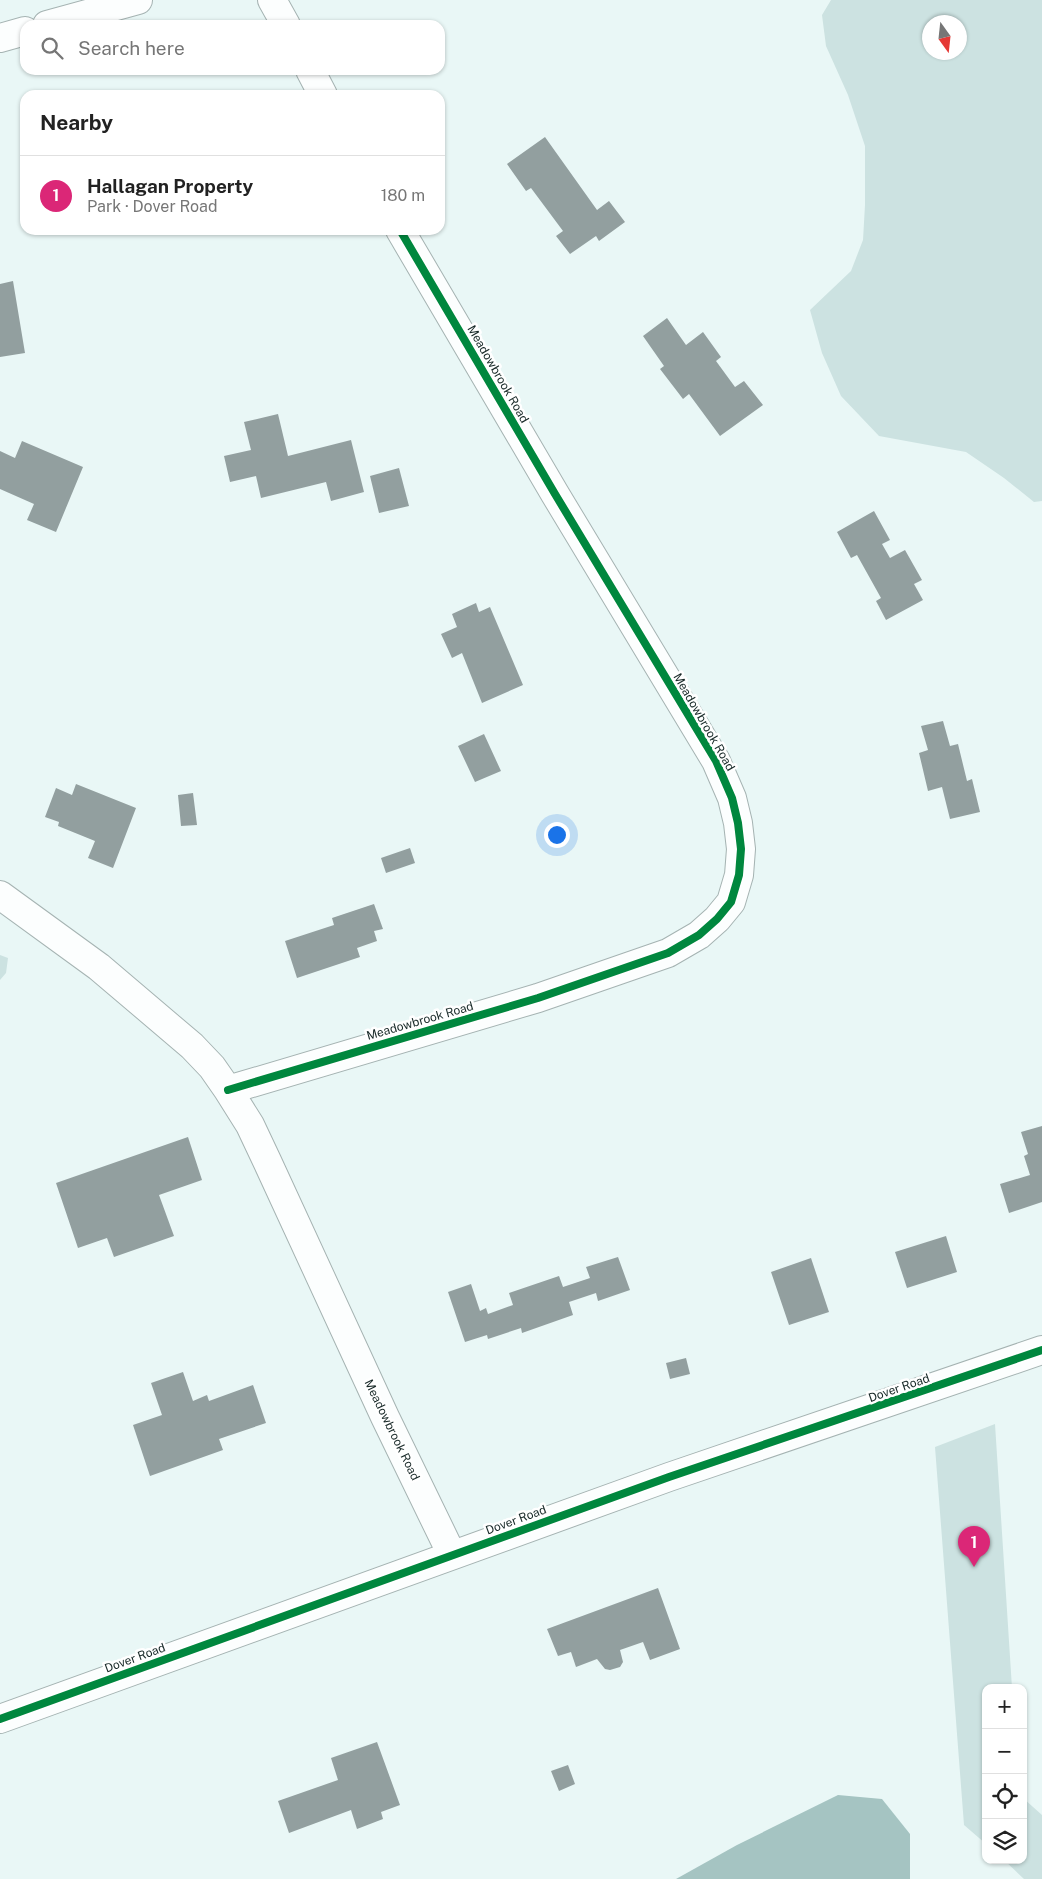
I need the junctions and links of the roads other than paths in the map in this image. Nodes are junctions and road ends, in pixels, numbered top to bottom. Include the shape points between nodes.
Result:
1 (138, 0) edge
2 (272, 0) edge
3 (64, 20) edge
4 (283, 20) edge
5 (20, 32) edge
6 (0, 38) edge
7 (313, 75) edge
8 (320, 90) edge
9 (403, 235) edge
10 (0, 895) edge
11 (228, 1090) junction
12 (1042, 1350) edge
13 (452, 1554) junction
14 (0, 1719) edge

1 - 3 street
2 - 4 street
5 - 6 street
7 - 8 street
9 - 11 street, Meadowbrook Road via 716,761 732,798 738,823 742,849 739,875 731,902 717,919 668,953 538,998
10 - 11 street, Meadowbrook Road via 100,967 192,1046
11 - 13 street, Meadowbrook Road via 250,1125
12 - 13 street, Dover Road
13 - 14 street, Dover Road

